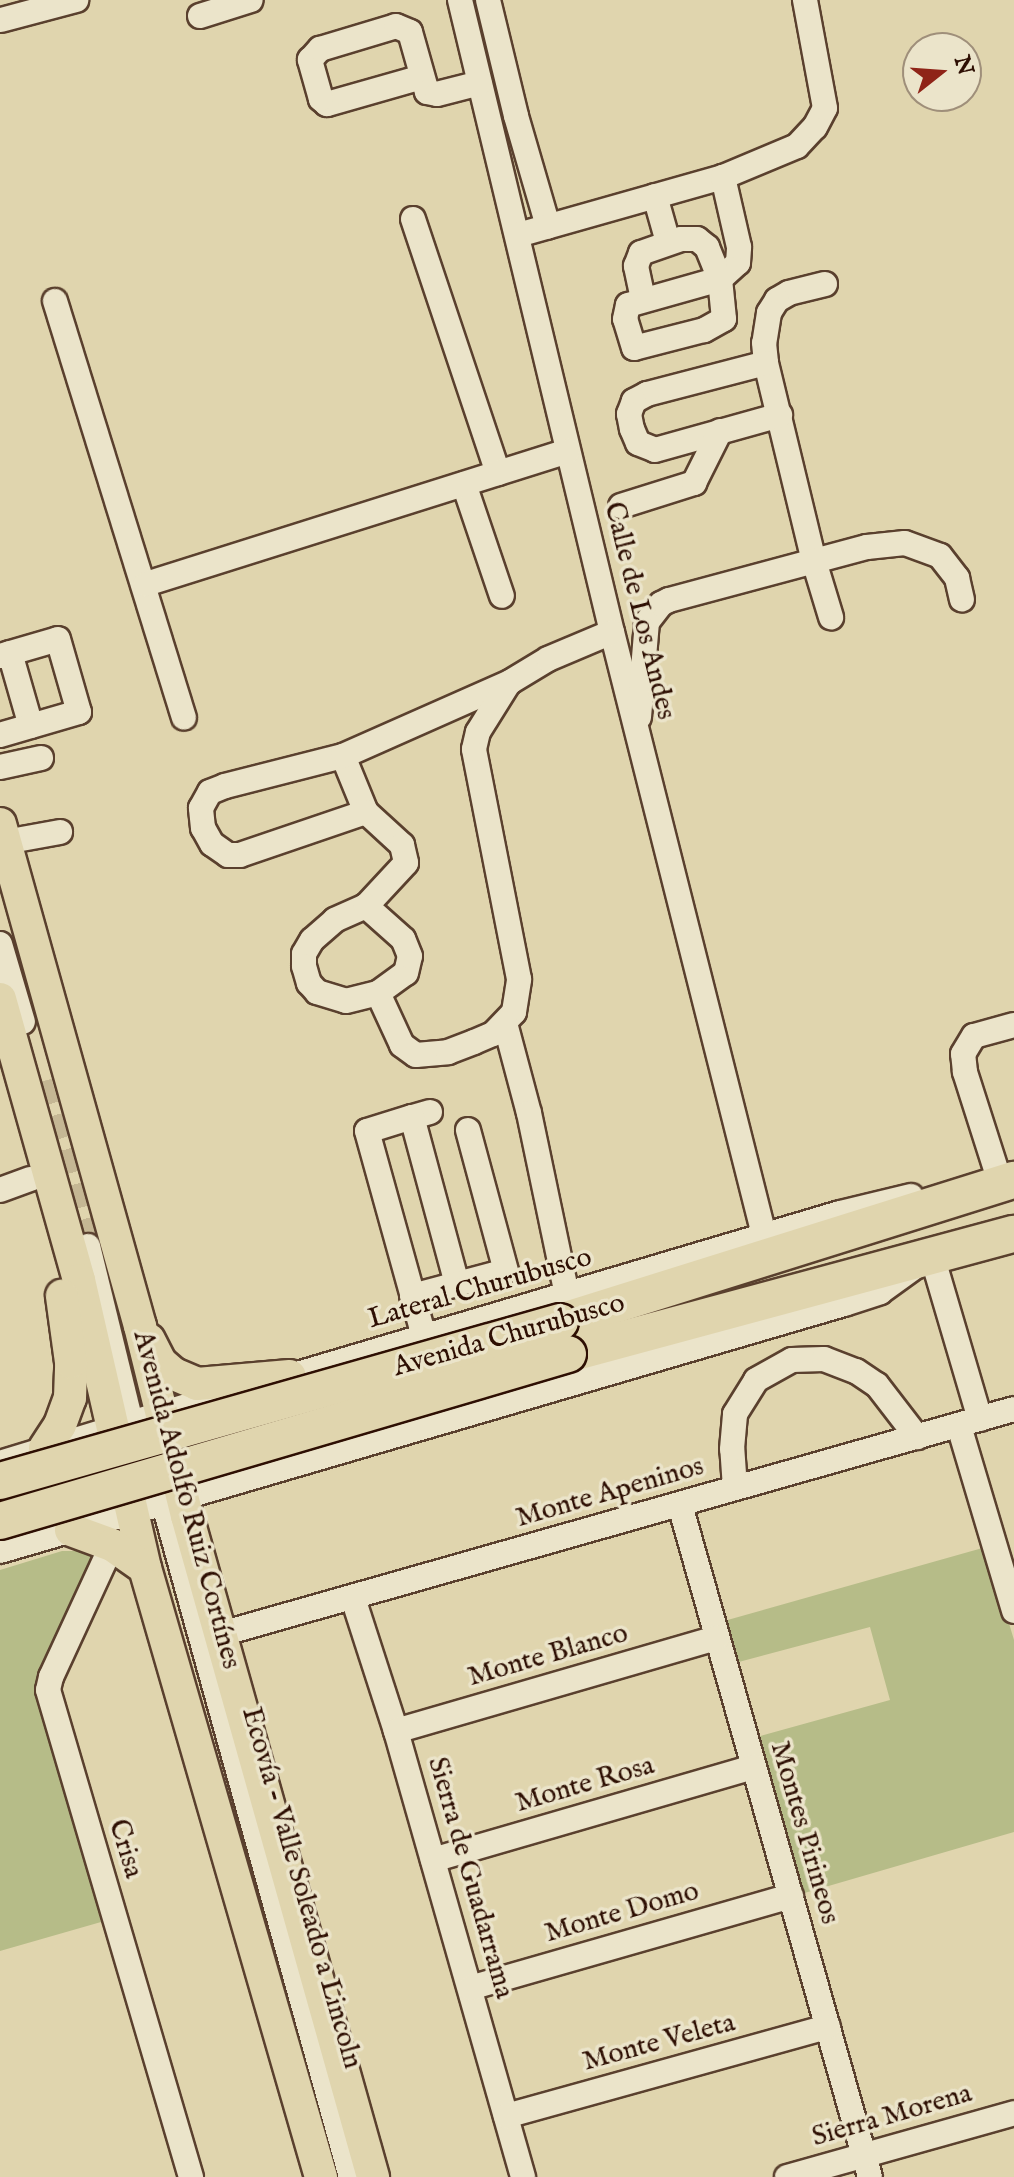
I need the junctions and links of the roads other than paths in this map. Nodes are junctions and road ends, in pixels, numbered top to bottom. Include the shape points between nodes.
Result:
1 (76, 0) edge
2 (251, 0) edge
3 (460, 0) edge
4 (488, 0) edge
5 (805, 0) edge
6 (200, 16) dead end
7 (1, 20) edge
8 (422, 77) junction
9 (480, 83) junction
10 (723, 177) junction
11 (655, 196) junction
12 (413, 219) dead end
13 (548, 226) junction
14 (518, 235) junction
15 (668, 242) junction
16 (720, 279) junction
17 (825, 284) dead end
18 (643, 299) junction
19 (55, 301) dead end
20 (766, 363) junction
21 (780, 415) junction
22 (720, 431) junction
23 (568, 451) junction
24 (498, 473) junction
25 (464, 484) junction
26 (621, 506) dead end
27 (814, 561) junction
28 (146, 584) junction
29 (502, 596) dead end
30 (962, 599) dead end
31 (831, 617) dead end
32 (612, 632) junction
33 (5, 654) edge
34 (510, 682) junction
35 (184, 717) dead end
36 (31, 726) junction
37 (637, 727) junction
38 (0, 735) edge
39 (343, 756) junction
40 (41, 758) dead end
41 (0, 767) edge
42 (366, 812) junction
43 (60, 832) dead end
44 (2, 846) edge
45 (366, 906) junction
46 (0, 944) edge
47 (378, 993) junction
48 (0, 999) edge
49 (505, 1023) junction
50 (1014, 1025) edge
51 (0, 1077) edge
52 (468, 1130) dead end
53 (30, 1179) junction
54 (1003, 1189) edge
55 (0, 1190) edge
56 (1014, 1234) edge
57 (780, 1242) junction
58 (97, 1244) tunnel mouth
59 (927, 1258) junction
60 (457, 1284) junction
61 (412, 1296) junction
62 (781, 1323) junction
63 (565, 1324) junction
64 (140, 1326) junction
65 (424, 1337) junction
66 (792, 1360) junction
67 (290, 1376) junction
68 (222, 1395) junction
69 (1014, 1409) edge
70 (138, 1419) junction
71 (969, 1422) junction
72 (917, 1437) junction
73 (45, 1448) junction
74 (314, 1458) junction
75 (0, 1463) edge
76 (246, 1479) junction
77 (0, 1481) edge
78 (735, 1488) junction
79 (0, 1493) edge
80 (680, 1505) junction
81 (155, 1506) junction
82 (71, 1530) junction
83 (5, 1539) edge
84 (112, 1545) junction
85 (1006, 1556) edge
86 (145, 1568) junction
87 (353, 1598) junction
88 (1014, 1611) edge
89 (221, 1634) junction
90 (717, 1638) junction
91 (396, 1731) junction
92 (754, 1767) junction
93 (433, 1860) junction
94 (791, 1896) junction
95 (470, 1988) junction
96 (828, 2027) junction
97 (1014, 2113) edge
98 (506, 2116) junction
99 (867, 2166) edge
100 (191, 2177) edge
101 (321, 2177) edge
102 (335, 2177) edge
103 (351, 2177) edge
104 (373, 2177) edge
105 (523, 2177) edge
106 (787, 2177) edge

1 - 7 street
2 - 6 street
3 - 9 street, Calle de Los Andes
4 - 13 street
5 - 10 street via 824,99 822,117 788,151
8 - 8 street via 410,32 396,26 320,49 310,60 327,104
8 - 9 street via 431,94
9 - 14 street, Calle de Los Andes
10 - 11 street
10 - 16 street via 740,256
11 - 13 street
11 - 15 street
12 - 24 street
13 - 14 street
14 - 23 street, Calle de Los Andes
15 - 16 street via 688,238 704,243
15 - 18 street via 644,250 638,258
16 - 18 street
16 - 18 street via 726,311 720,324 634,348 626,311
17 - 20 street via 777,300 766,326
19 - 28 street
20 - 21 street
20 - 22 street via 647,394 634,401 629,414 638,443 655,450
21 - 22 street
21 - 27 street
22 - 26 street via 694,483
23 - 24 street
23 - 32 street, Calle de Los Andes
24 - 25 street
25 - 28 street
25 - 29 street
27 - 30 street via 878,545 918,545 949,565
27 - 31 street
27 - 37 street via 661,604 647,622
28 - 35 street
32 - 34 street
32 - 37 street, Calle de Los Andes
33 - 36 street
33 - 36 street via 58,639 79,712
34 - 39 street
34 - 49 street via 478,732 474,749 519,979 514,1012
36 - 38 street
37 - 57 street, Calle de Los Andes
39 - 42 street
39 - 42 street via 210,792 201,808 203,828 219,852 240,855
40 - 41 street
42 - 45 street via 407,857 404,868
43 - 44 street
44 - 46 street via 49,1079
44 - 64 main road, Avenida Adolfo Ruiz Cortínes
45 - 47 street via 395,930 410,956 406,973
45 - 47 street via 323,928 304,954 304,966 309,983 335,1000
47 - 49 street via 402,1045 416,1055 448,1052 493,1034
48 - 70 main road, Avenida Adolfo Ruiz Cortínes via 79,1280
49 - 63 street via 529,1113
50 - 54 street via 974,1036 963,1054
51 - 53 main road
52 - 60 street via 506,1271
53 - 55 street
53 - 73 main road via 58,1279 71,1362 70,1398
54 - 57 highway, Avenida Churubusco
56 - 59 highway, Avenida Churubusco
57 - 63 highway, Avenida Churubusco
58 - 70 street
59 - 62 street via 880,1292
59 - 63 highway, Avenida Churubusco
59 - 71 street
60 - 61 street
60 - 61 street via 421,1114 367,1131
61 - 65 street
62 - 66 street
62 - 74 street
63 - 65 street, Lateral Churubusco
63 - 77 highway, Avenida Churubusco, bridge
63 - 83 highway, Avenida Churubusco, bridge
64 - 67 main road via 160,1362 197,1384
64 - 70 main road, Avenida Adolfo Ruiz Cortínes
65 - 67 street, Lateral Churubusco
66 - 72 street via 824,1359 856,1371 877,1385
66 - 78 street via 756,1380 735,1414
67 - 68 street, Lateral Churubusco
67 - 74 street
68 - 70 street, Lateral Churubusco
68 - 76 street
69 - 71 street, Monte Apeninos
70 - 73 street, Lateral Churubusco
70 - 81 main road, Avenida Adolfo Ruiz Cortínes
70 - 81 main road, Avenida Adolfo Ruiz Cortínes
71 - 72 street, Monte Apeninos
71 - 85 street
72 - 78 street, Monte Apeninos
73 - 75 street, Lateral Churubusco
74 - 76 street
76 - 81 street
78 - 80 street, Monte Apeninos
79 - 83 street
80 - 87 street, Monte Apeninos
80 - 90 street, Montes Pirineos
81 - 82 street
81 - 86 main road, Avenida Adolfo Ruiz Cortínes
81 - 89 main road, Avenida Adolfo Ruiz Cortínes
81 - 102 street via 179,1642
81 - 103 street, Ecovía - Valle Soleado a Lincoln
82 - 83 street
82 - 84 main road
84 - 86 main road
84 - 100 street, Crisa via 48,1690
85 - 88 street
86 - 101 main road, Avenida Adolfo Ruiz Cortínes
87 - 89 street, Monte Apeninos
87 - 91 street, Sierra de Guadarrama
89 - 104 main road, Avenida Adolfo Ruiz Cortínes
90 - 91 street, Monte Blanco
90 - 92 street, Montes Pirineos
91 - 93 street, Sierra de Guadarrama
92 - 93 street, Monte Rosa
92 - 94 street, Montes Pirineos
93 - 95 street, Sierra de Guadarrama
94 - 95 street, Monte Domo
94 - 96 street, Montes Pirineos
95 - 98 street, Sierra de Guadarrama
96 - 98 street, Monte Veleta
96 - 99 street, Montes Pirineos
97 - 99 street, Sierra Morena
98 - 105 street, Sierra de Guadarrama
99 - 106 street, Sierra Morena

